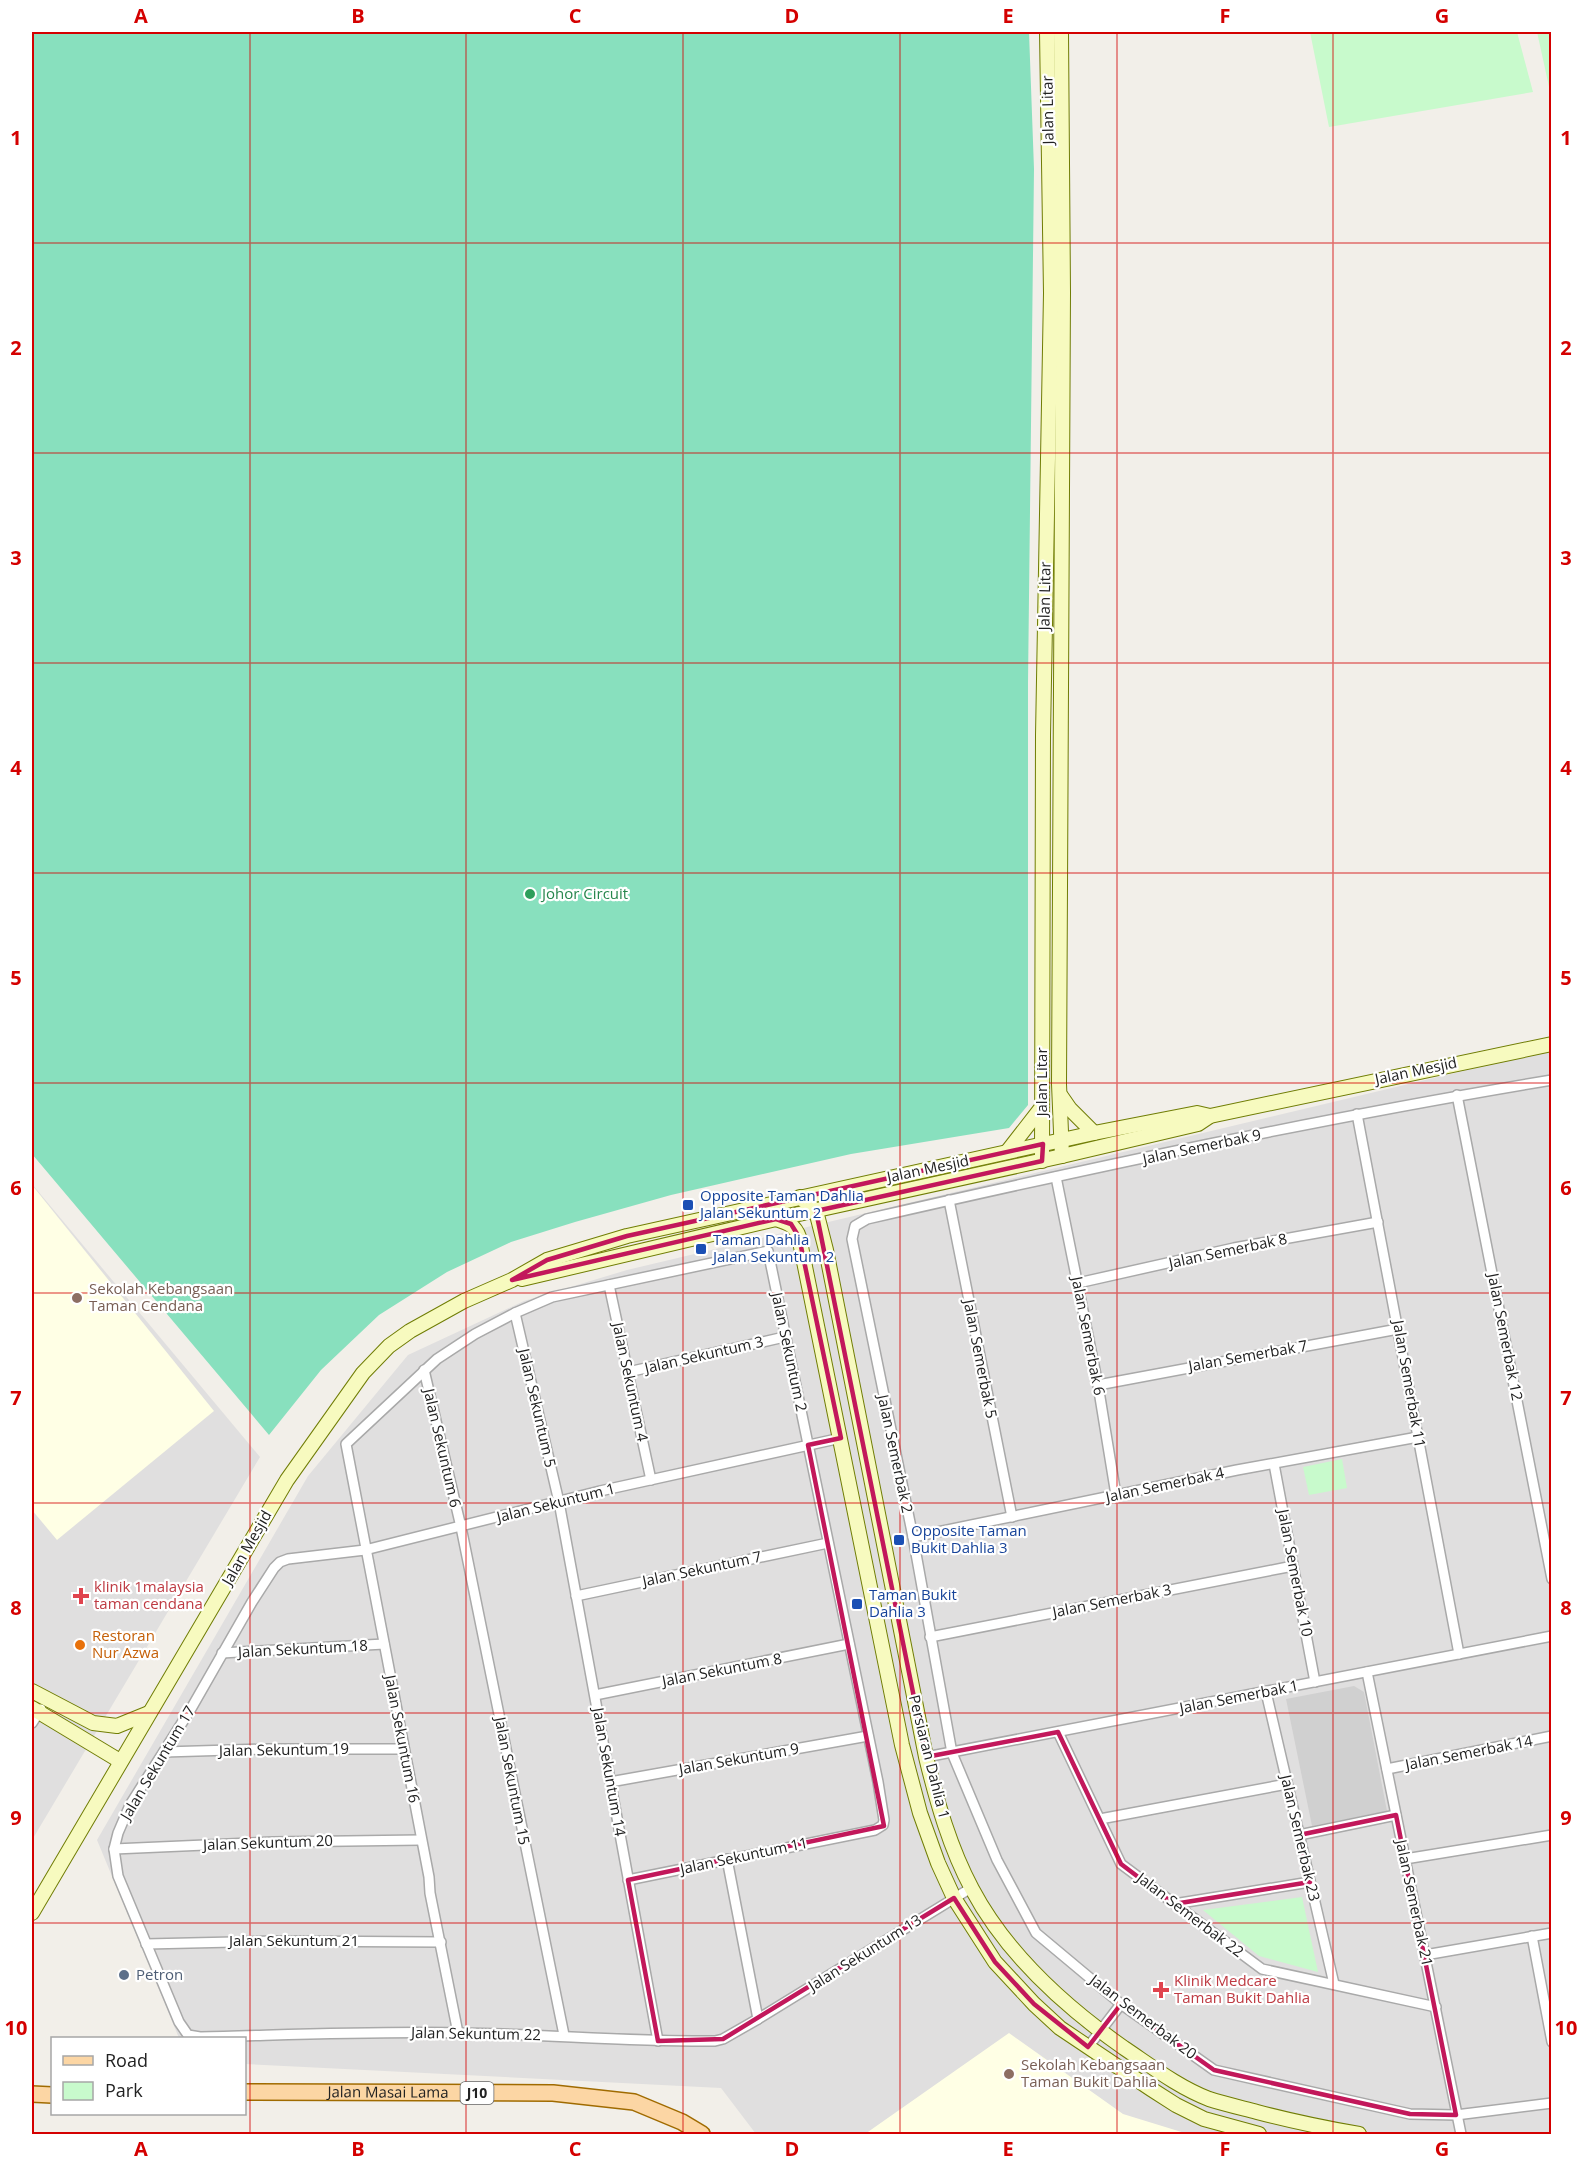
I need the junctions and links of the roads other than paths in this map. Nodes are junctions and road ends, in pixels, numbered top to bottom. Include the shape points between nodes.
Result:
1 (1047, 32) edge
2 (1061, 32) edge
3 (1551, 1044) edge
4 (1551, 1080) edge
5 (1059, 1094) junction
6 (1457, 1095) junction
7 (1042, 1107) junction
8 (1357, 1114) junction
9 (1210, 1116) junction
10 (1094, 1133) junction
11 (1062, 1140) junction
12 (1043, 1144) junction
13 (1007, 1152) junction
14 (1062, 1156) junction
15 (1042, 1161) junction
16 (1056, 1177) junction
17 (800, 1197) junction
18 (949, 1200) junction
19 (816, 1211) junction
20 (776, 1219) junction
21 (1378, 1222) junction
22 (855, 1227) joint
23 (826, 1250) junction
24 (801, 1255) junction
25 (512, 1280) junction
26 (1078, 1283) junction
27 (609, 1285) junction
28 (515, 1313) junction
29 (1398, 1329) junction
30 (780, 1338) dead end
31 (424, 1370) junction
32 (628, 1372) junction
33 (1098, 1385) junction
34 (841, 1437) junction
35 (1418, 1437) junction
36 (345, 1444) joint
37 (808, 1445) junction
38 (1274, 1464) junction
39 (651, 1480) junction
40 (1116, 1495) junction
41 (560, 1502) junction
42 (1012, 1517) junction
43 (461, 1527) junction
44 (913, 1537) junction
45 (828, 1543) junction
46 (365, 1550) junction
47 (1293, 1566) junction
48 (274, 1568) joint
49 (1551, 1579) edge
50 (576, 1596) junction
51 (1551, 1636) edge
52 (930, 1637) junction
53 (384, 1644) junction
54 (849, 1644) junction
55 (222, 1653) junction
56 (1459, 1654) junction
57 (1367, 1672) junction
58 (1315, 1682) junction
59 (32, 1691) edge
60 (1266, 1692) junction
61 (594, 1695) junction
62 (46, 1699) junction
63 (149, 1713) junction
64 (34, 1714) edge
65 (1058, 1732) junction
66 (868, 1736) junction
67 (1551, 1736) edge
68 (404, 1749) junction
69 (164, 1752) junction
70 (952, 1753) junction
71 (926, 1756) junction
72 (120, 1761) junction
73 (1388, 1769) junction
74 (610, 1782) junction
75 (1287, 1784) junction
76 (1396, 1815) junction
77 (1100, 1819) junction
78 (859, 1833) joint
79 (1299, 1835) junction
80 (1551, 1835) edge
81 (422, 1840) junction
82 (114, 1849) junction
83 (728, 1859) junction
84 (1406, 1859) junction
85 (628, 1880) junction
86 (1310, 1882) junction
87 (971, 1888) junction
88 (954, 1898) junction
89 (1174, 1904) junction
90 (32, 1913) edge
91 (1551, 1933) edge
92 (1532, 1936) junction
93 (441, 1941) junction
94 (147, 1944) junction
95 (1425, 1955) junction
96 (1334, 1984) junction
97 (1121, 2004) junction
98 (1436, 2007) junction
99 (758, 2019) junction
100 (1101, 2031) junction
101 (458, 2033) junction
102 (188, 2035) joint
103 (564, 2036) junction
104 (658, 2042) junction
105 (1551, 2042) edge
106 (1088, 2047) junction
107 (246, 2092) edge
108 (32, 2094) edge
109 (51, 2095) edge
110 (1551, 2103) edge
111 (1456, 2115) junction
112 (702, 2134) edge
113 (1259, 2134) edge
114 (1359, 2134) edge
115 (1461, 2134) edge

1 - 7 main road, Jalan Litar via 1051,293 1043,735
2 - 5 main road, Jalan Litar
3 - 9 main road, Jalan Mesjid
4 - 6 street, Jalan Semerbak 9
5 - 10 main road
5 - 11 main road, Jalan Litar
6 - 8 street, Jalan Semerbak 9
6 - 49 street, Jalan Semerbak 12
7 - 12 main road, Jalan Litar
7 - 13 main road
8 - 16 street, Jalan Semerbak 9
8 - 21 street, Jalan Semerbak 11
9 - 10 main road, Jalan Mesjid via 1197,1113
9 - 14 main road, Jalan Mesjid via 1198,1124
10 - 11 main road, Jalan Mesjid
11 - 12 main road, Jalan Mesjid
11 - 14 main road, Jalan Litar
12 - 13 main road, Jalan Mesjid
12 - 15 main road, Jalan Litar
13 - 17 main road, Jalan Mesjid
14 - 15 main road, Jalan Mesjid
15 - 19 main road, Jalan Mesjid
16 - 18 street, Jalan Semerbak 9
16 - 26 street, Jalan Semerbak 6
17 - 19 main road
17 - 25 main road, Jalan Mesjid via 627,1236 547,1260
18 - 22 street, Jalan Semerbak 9 via 867,1219
18 - 42 street, Jalan Semerbak 5
19 - 20 main road, Jalan Mesjid
19 - 23 main road, Persiaran Dahlia 1
20 - 24 main road, Persiaran Dahlia 1 via 796,1229
20 - 25 main road, Jalan Mesjid
21 - 26 street, Jalan Semerbak 8 via 1234,1248
21 - 29 street, Jalan Semerbak 11
22 - 44 street, Jalan Semerbak 2 via 852,1239
23 - 24 main road via 816,1240 804,1247
23 - 71 main road, Persiaran Dahlia 1
24 - 34 main road, Persiaran Dahlia 1
25 - 63 main road, Jalan Mesjid via 410,1331 363,1373 287,1480
26 - 33 street, Jalan Semerbak 6
27 - 28 street, Jalan Sekuntum 2 via 552,1297
27 - 32 street, Jalan Sekuntum 4
27 - 37 street, Jalan Sekuntum 2 via 768,1251
28 - 31 street, Jalan Sekuntum 2 via 475,1334
28 - 41 street, Jalan Sekuntum 5
29 - 33 street, Jalan Semerbak 7
29 - 35 street, Jalan Semerbak 11
30 - 32 street, Jalan Sekuntum 3
31 - 36 street, Jalan Sekuntum 2
31 - 43 street, Jalan Sekuntum 6
32 - 39 street, Jalan Sekuntum 4
33 - 40 street, Jalan Semerbak 6
34 - 37 street, Jalan Sekuntum 1
34 - 88 main road, Persiaran Dahlia 1 via 902,1745 920,1813
35 - 38 street, Jalan Semerbak 4
35 - 56 street, Jalan Semerbak 11
36 - 46 street, Jalan Sekuntum 16
37 - 39 street, Jalan Sekuntum 1
37 - 45 street, Jalan Sekuntum 2
38 - 40 street, Jalan Semerbak 4
38 - 47 street, Jalan Semerbak 10
39 - 41 street, Jalan Sekuntum 1
40 - 42 street, Jalan Semerbak 4
41 - 43 street, Jalan Sekuntum 1
41 - 50 street, Jalan Sekuntum 14
42 - 44 street, Jalan Semerbak 4
43 - 46 street, Jalan Sekuntum 1
43 - 103 street, Jalan Sekuntum 15
44 - 52 street, Jalan Semerbak 2
45 - 50 street, Jalan Sekuntum 7
45 - 54 street, Jalan Sekuntum 2
46 - 48 street, Jalan Sekuntum 1 via 288,1559
46 - 53 street, Jalan Sekuntum 16
47 - 52 street, Jalan Semerbak 3
47 - 58 street, Jalan Semerbak 10
48 - 55 street, Jalan Sekuntum 17
50 - 61 street, Jalan Sekuntum 14
51 - 56 street, Jalan Semerbak 1
52 - 70 street, Jalan Semerbak 2
53 - 55 street, Jalan Sekuntum 18
53 - 68 street, Jalan Sekuntum 16
54 - 61 street, Jalan Sekuntum 8
54 - 66 street, Jalan Sekuntum 2
55 - 69 street, Jalan Sekuntum 17
56 - 57 street, Jalan Semerbak 1
57 - 58 street, Jalan Semerbak 1
57 - 73 street, Jalan Semerbak 21
58 - 60 street, Jalan Semerbak 1
59 - 62 main road
60 - 65 street, Jalan Semerbak 1
60 - 75 street, Jalan Semerbak 23
61 - 74 street, Jalan Sekuntum 14
62 - 63 main road via 93,1723 117,1726
62 - 64 street
63 - 72 main road, Jalan Mesjid
64 - 72 main road
65 - 70 street, Jalan Semerbak 1
65 - 77 street, Jalan Semerbak 22
66 - 74 street, Jalan Sekuntum 9
66 - 78 street, Jalan Sekuntum 2 via 884,1820 879,1828
67 - 73 street, Jalan Semerbak 14
68 - 69 street, Jalan Sekuntum 19
68 - 81 street, Jalan Sekuntum 16
69 - 82 street, Jalan Sekuntum 17 via 123,1817
70 - 71 street, Jalan Semerbak 1
70 - 97 street, Jalan Semerbak 20 via 998,1860 1036,1933
71 - 87 main road, Persiaran Dahlia 1 via 937,1803
72 - 90 main road, Jalan Mesjid
73 - 76 street, Jalan Semerbak 21
74 - 85 street, Jalan Sekuntum 14
75 - 77 street
75 - 79 street, Jalan Semerbak 23
76 - 79 street
76 - 84 street, Jalan Semerbak 21
77 - 89 street, Jalan Semerbak 22 via 1121,1864
78 - 83 street, Jalan Sekuntum 11
79 - 86 street, Jalan Semerbak 23
80 - 84 street
81 - 82 street, Jalan Sekuntum 20
81 - 93 street, Jalan Sekuntum 16
82 - 94 street, Jalan Sekuntum 17 via 118,1876
83 - 85 street, Jalan Sekuntum 11
83 - 99 street
84 - 95 street, Jalan Semerbak 21
85 - 104 street, Jalan Sekuntum 14
86 - 89 street
86 - 96 street, Jalan Semerbak 23
87 - 88 street, Jalan Sekuntum 13
87 - 100 main road, Persiaran Dahlia 1 via 993,1924 1024,1962 1069,2008
88 - 99 street, Jalan Sekuntum 13
88 - 106 main road, Persiaran Dahlia 1 via 995,1962 1060,2028
89 - 96 street, Jalan Semerbak 22 via 1262,1970
91 - 92 street
92 - 95 street
92 - 105 street
93 - 94 street, Jalan Sekuntum 21
93 - 101 street, Jalan Sekuntum 16
94 - 102 street, Jalan Sekuntum 17
95 - 98 street, Jalan Semerbak 21
96 - 98 street, Jalan Semerbak 22
97 - 100 street
97 - 111 street, Jalan Semerbak 20 via 1214,2070 1410,2114
98 - 111 street, Jalan Semerbak 21
99 - 104 street, Jalan Sekuntum 22 via 715,2041
100 - 106 street
100 - 114 main road, Persiaran Dahlia 1 via 1188,2089 1211,2099
101 - 102 street, Jalan Sekuntum 22
101 - 103 street, Jalan Sekuntum 22
103 - 104 street, Jalan Sekuntum 22
106 - 113 main road, Persiaran Dahlia 1 via 1176,2105 1204,2119
107 - 112 main road, Jalan Masai Lama / J10 via 564,2094 634,2102
108 - 109 main road
110 - 111 street, Jalan Semerbak 20
111 - 115 street, Jalan Semerbak 21

